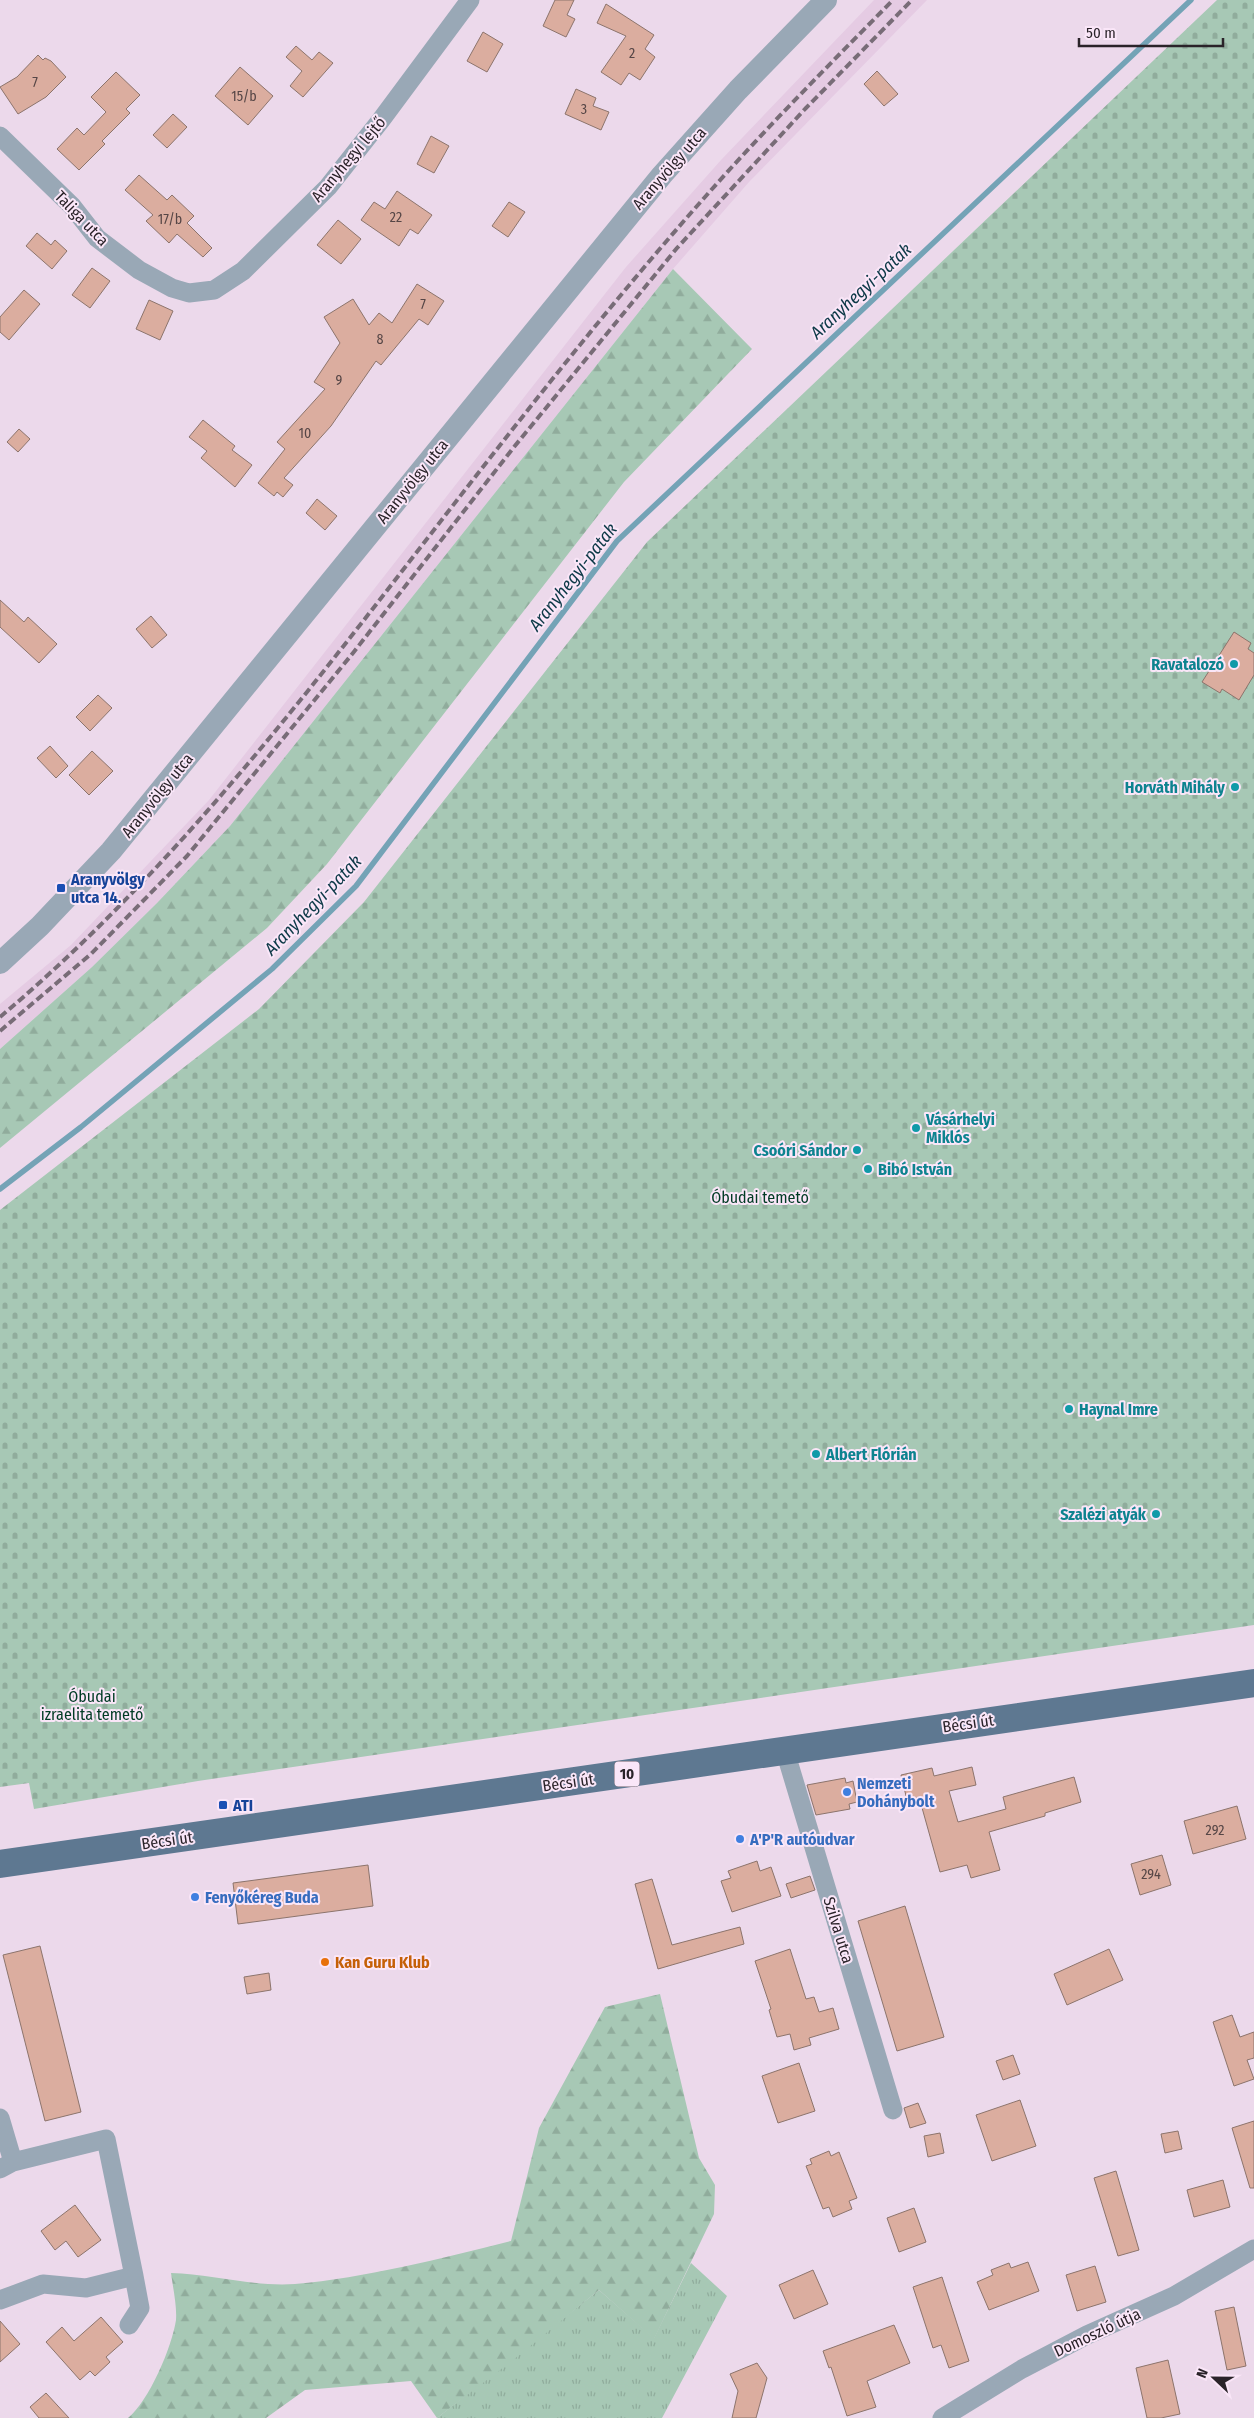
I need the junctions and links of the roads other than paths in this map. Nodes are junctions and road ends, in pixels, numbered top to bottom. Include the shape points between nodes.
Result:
1 (470, 0) edge
2 (826, 0) edge
3 (0, 136) edge
4 (202, 292) joint
5 (0, 963) edge
6 (1254, 1683) edge
7 (785, 1751) junction
8 (0, 1864) edge
9 (893, 2110) dead end
10 (0, 2118) edge
11 (6, 2165) edge
12 (1254, 2249) edge
13 (134, 2276) junction
14 (0, 2300) edge
15 (129, 2325) dead end
16 (942, 2418) edge

1 - 4 street, Aranyhegyi lejtő via 328,187 239,274 214,290
2 - 5 street, Aranyvölgy utca via 738,90 649,190 111,851
3 - 4 street, Taliga utca via 112,250 165,284 189,293
6 - 7 main road, Bécsi út / 10
7 - 8 main road, Bécsi út / 10
7 - 9 street, Szilva utca
10 - 11 street
11 - 13 street via 106,2139
12 - 16 street, Domoszló útja via 1174,2296 1022,2369
13 - 14 street via 86,2288 43,2284
13 - 15 street via 140,2308

